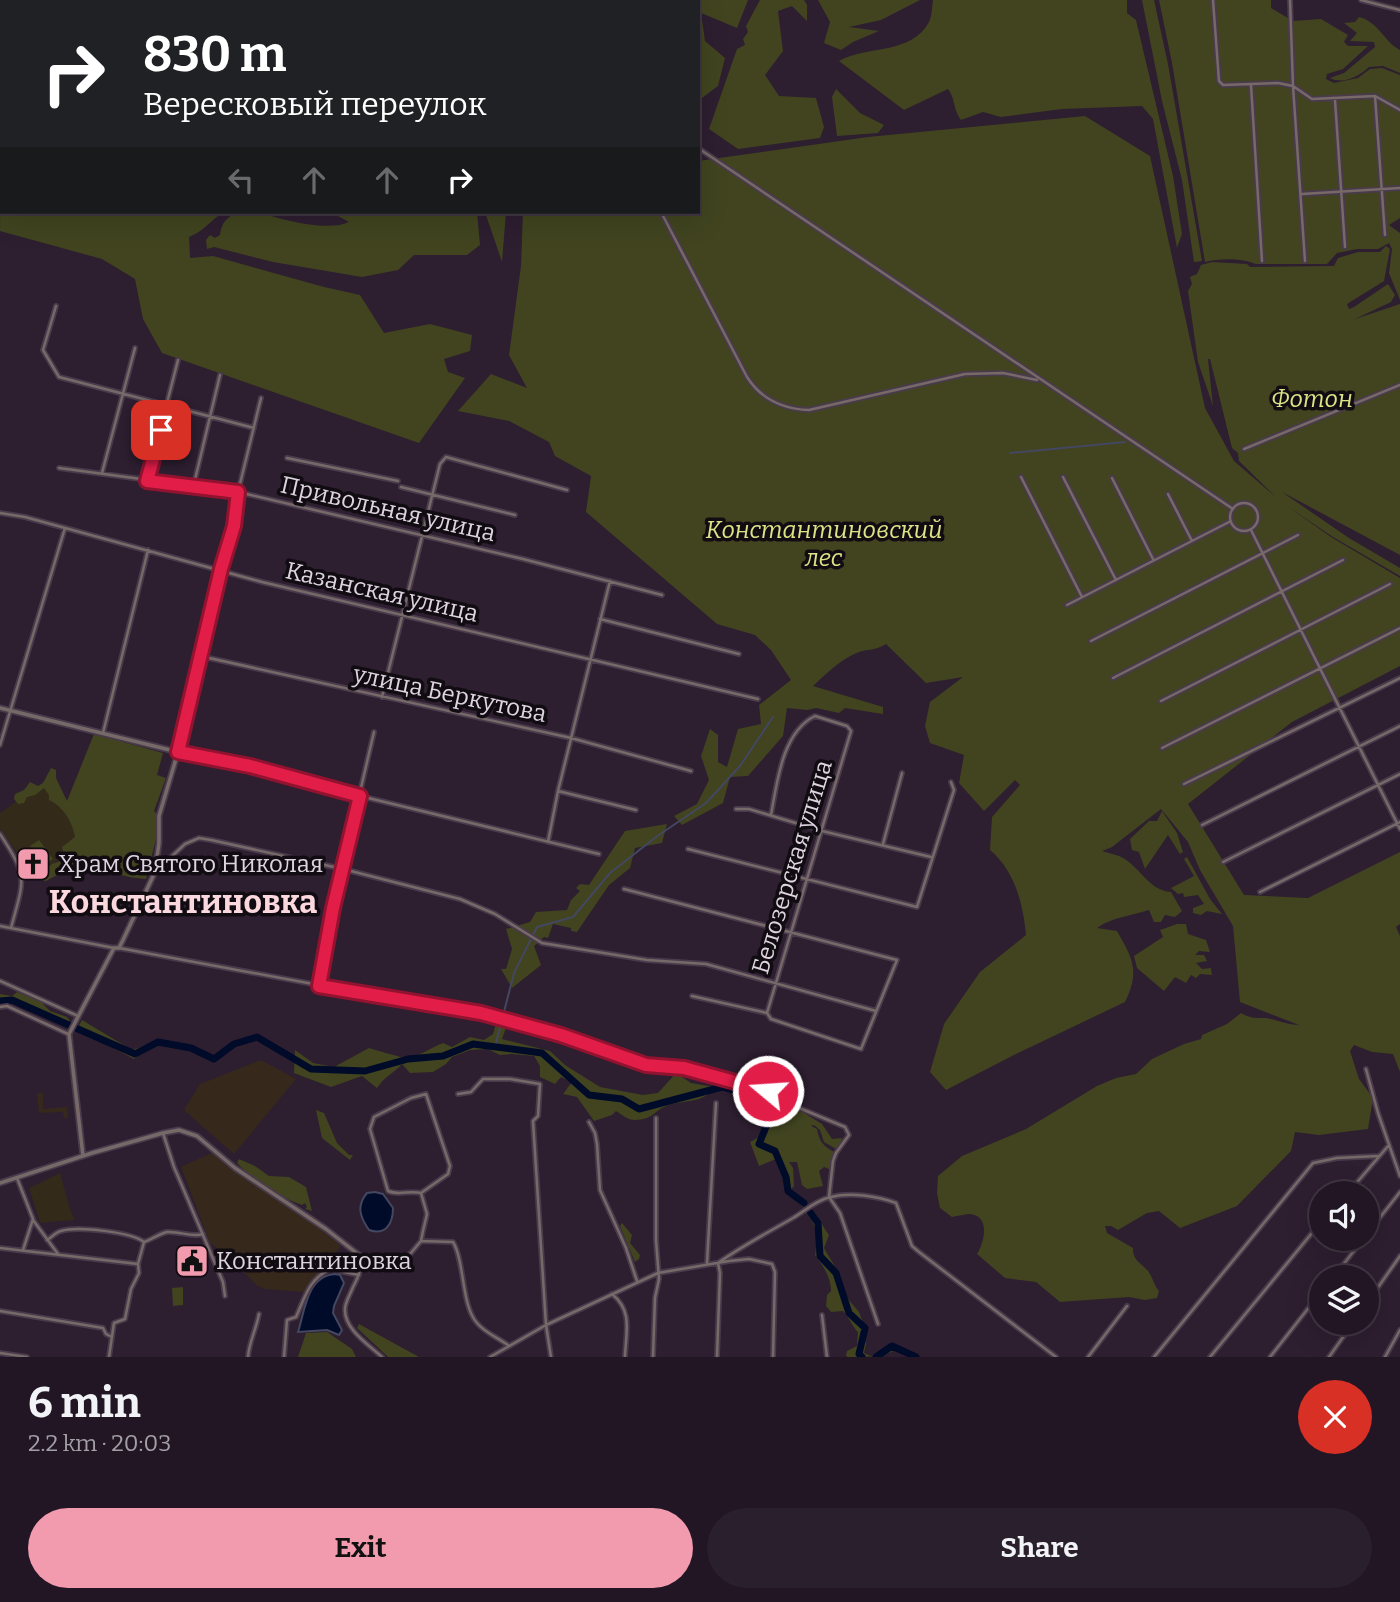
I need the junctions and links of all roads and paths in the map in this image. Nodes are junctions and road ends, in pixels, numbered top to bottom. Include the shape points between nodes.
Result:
1 (1213, 0) edge
2 (1290, 0) edge
3 (1361, 0) edge
4 (1383, 0) edge
5 (1385, 6) junction
6 (1400, 10) edge
7 (1251, 85) junction
8 (1293, 86) junction
9 (1375, 96) junction
10 (1335, 98) junction
11 (1400, 110) edge
12 (700, 149) edge
13 (1400, 188) edge
14 (1382, 189) junction
15 (1341, 192) junction
16 (1301, 194) junction
17 (662, 214) edge
18 (1385, 235) dead end
19 (1345, 247) dead end
20 (1262, 261) dead end
21 (1305, 261) dead end
22 (55, 306) dead end
23 (135, 348) dead end
24 (178, 360) dead end
25 (220, 375) dead end
26 (1041, 381) junction
27 (1400, 385) edge
28 (124, 393) junction
29 (261, 398) dead end
30 (168, 404) junction
31 (212, 415) junction
32 (254, 428) junction
33 (1244, 449) dead end
34 (287, 458) dead end
35 (59, 468) dead end
36 (102, 473) junction
37 (1021, 477) dead end
38 (1063, 477) dead end
39 (1112, 478) dead end
40 (147, 481) junction
41 (398, 481) dead end
42 (401, 487) dead end
43 (193, 488) junction
44 (567, 489) dead end
45 (238, 492) junction
46 (1168, 494) dead end
47 (432, 495) junction
48 (1233, 509) junction
49 (0, 513) edge
50 (514, 515) dead end
51 (1231, 521) junction
52 (65, 528) junction
53 (1251, 530) junction
54 (1298, 535) dead end
55 (423, 536) junction
56 (1192, 541) junction
57 (148, 550) junction
58 (1263, 553) junction
59 (1343, 560) dead end
60 (1154, 561) junction
61 (221, 569) junction
62 (1116, 580) junction
63 (610, 581) junction
64 (1390, 584) dead end
65 (1282, 592) junction
66 (662, 595) dead end
67 (1082, 597) junction
68 (1067, 605) dead end
69 (402, 615) junction
70 (600, 620) junction
71 (1400, 628) edge
72 (1301, 630) junction
73 (1091, 641) dead end
74 (739, 654) dead end
75 (200, 656) junction
76 (591, 659) junction
77 (1320, 668) junction
78 (1113, 678) dead end
79 (1400, 678) edge
80 (382, 697) junction
81 (758, 699) dead end
82 (1161, 701) dead end
83 (0, 708) edge
84 (1340, 708) junction
85 (10, 710) junction
86 (1400, 726) edge
87 (374, 732) dead end
88 (103, 733) junction
89 (571, 738) junction
90 (0, 745) edge
91 (1359, 747) junction
92 (1162, 748) dead end
93 (178, 752) junction
94 (691, 771) dead end
95 (902, 773) dead end
96 (1400, 774) edge
97 (951, 782) dead end
98 (1184, 784) dead end
99 (1378, 785) junction
100 (558, 791) junction
101 (360, 796) junction
102 (736, 809) dead end
103 (636, 810) dead end
104 (771, 816) junction
105 (1399, 822) edge
106 (1202, 825) dead end
107 (1400, 829) edge
108 (822, 831) junction
109 (0, 834) edge
110 (548, 842) junction
111 (883, 844) junction
112 (688, 849) dead end
113 (599, 854) dead end
114 (931, 857) junction
115 (1223, 862) dead end
116 (343, 869) junction
117 (155, 872) junction
118 (806, 880) junction
119 (624, 889) dead end
120 (1260, 892) dead end
121 (0, 926) edge
122 (11, 928) junction
123 (791, 932) junction
124 (116, 948) junction
125 (0, 981) edge
126 (775, 983) junction
127 (319, 986) junction
128 (692, 996) dead end
129 (0, 1007) edge
130 (876, 1011) junction
131 (767, 1013) junction
132 (78, 1016) junction
133 (69, 1034) junction
134 (1366, 1069) dead end
135 (458, 1094) dead end
136 (716, 1103) dead end
137 (656, 1118) dead end
138 (589, 1122) dead end
139 (163, 1133) junction
140 (1389, 1145) junction
141 (83, 1156) junction
142 (1379, 1156) junction
143 (1400, 1176) edge
144 (17, 1178) junction
145 (1358, 1181) edge
146 (0, 1183) edge
147 (1400, 1192) edge
148 (421, 1193) junction
149 (829, 1197) junction
150 (33, 1219) junction
151 (1379, 1219) edge
152 (203, 1234) junction
153 (1309, 1237) edge
154 (47, 1240) junction
155 (421, 1241) junction
156 (144, 1242) junction
157 (0, 1248) edge
158 (23, 1250) junction
159 (1354, 1251) edge
160 (58, 1254) junction
161 (359, 1255) junction
162 (1400, 1256) edge
163 (707, 1263) junction
164 (718, 1263) junction
165 (138, 1264) junction
166 (1343, 1265) edge
167 (658, 1273) junction
168 (359, 1276) junction
169 (637, 1282) junction
170 (1379, 1286) edge
171 (612, 1294) junction
172 (225, 1296) dead end
173 (1127, 1306) dead end
174 (1309, 1307) edge
175 (0, 1311) edge
176 (259, 1314) dead end
177 (822, 1315) dead end
178 (878, 1324) dead end
179 (546, 1325) junction
180 (1400, 1330) edge
181 (1345, 1335) edge
182 (110, 1336) junction
183 (509, 1346) junction
184 (0, 1354) edge
185 (625, 1356) edge
186 (27, 1357) edge
187 (109, 1357) edge
188 (248, 1357) edge
189 (284, 1357) edge
190 (382, 1357) edge
191 (490, 1357) edge
192 (551, 1357) edge
193 (653, 1357) edge
194 (717, 1357) edge
195 (773, 1357) edge
196 (827, 1357) edge
197 (1056, 1357) edge
198 (1088, 1357) edge
199 (1153, 1357) edge
200 (1210, 1357) edge
201 (1270, 1357) edge
202 (1329, 1357) edge
203 (1385, 1357) edge

1 - 7 street via 1219,81
2 - 8 street
3 - 5 street
4 - 5 street
5 - 6 street
7 - 8 street
7 - 20 street
8 - 10 street via 1312,99
8 - 16 street
9 - 10 street
9 - 11 street
9 - 14 street
10 - 15 street
12 - 26 street
13 - 14 street
14 - 15 street
14 - 18 street
15 - 16 street
15 - 19 street
16 - 21 street
17 - 26 street via 747,377 768,400 808,410 985,372
22 - 28 street via 43,350 59,377
23 - 28 street
24 - 30 street
25 - 31 street
26 - 48 street
27 - 33 street
28 - 30 street
28 - 36 street
29 - 32 street
30 - 31 street
30 - 40 street
31 - 32 street
31 - 43 street
32 - 45 street
34 - 41 street
35 - 36 street, Привольная улица
36 - 40 street, Привольная улица
37 - 67 street
38 - 62 street
39 - 60 street
40 - 43 street, Привольная улица
42 - 47 street
43 - 45 street, Привольная улица
44 - 47 street via 446,457
45 - 55 street, Привольная улица
45 - 61 street
46 - 56 street
47 - 50 street
47 - 55 street
48 - 51 street
48 - 53 street via 1243,503 1254,507 1258,519
49 - 52 street, Казанская улица
51 - 53 street via 1237,529
51 - 56 street
52 - 57 street, Казанская улица
52 - 85 street
53 - 58 street
54 - 58 street
55 - 63 street, Привольная улица
55 - 69 street
56 - 60 street
57 - 61 street, Казанская улица
57 - 88 street
58 - 65 street
58 - 73 street
59 - 65 street
60 - 62 street
61 - 69 street, Казанская улица
61 - 75 street
62 - 67 street
63 - 66 street, Привольная улица
63 - 70 street
64 - 72 street
65 - 72 street
65 - 78 street
67 - 68 street
69 - 76 street, Казанская улица
69 - 80 street
70 - 74 street
70 - 76 street
71 - 77 street
72 - 77 street
72 - 82 street
75 - 80 street, улица Беркутова
75 - 93 street
76 - 81 street, Казанская улица
76 - 89 street
77 - 84 street
77 - 92 street
79 - 84 street
80 - 89 street, улица Беркутова
83 - 85 street
84 - 91 street
84 - 98 street
85 - 88 street
85 - 90 street
86 - 91 street
87 - 101 street
88 - 93 street
89 - 94 street, улица Беркутова
89 - 100 street
91 - 99 street
91 - 106 street
93 - 101 street
93 - 117 street via 159,816
95 - 111 street
96 - 99 street
97 - 114 street via 954,790
99 - 105 street
99 - 115 street
100 - 103 street
100 - 110 street
101 - 110 street
101 - 116 street
102 - 104 street
104 - 108 street
104 - 108 street, Белозерская улица via 791,739 803,721 815,716 851,731
105 - 107 street
105 - 120 street
108 - 111 street
108 - 118 street, Белозерская улица
109 - 122 street via 18,861 22,878
110 - 113 street
111 - 114 street
112 - 118 street
114 - 118 street via 917,907
116 - 117 street via 199,838
116 - 126 street via 460,900 495,914 542,943 648,961 706,964
116 - 127 street
117 - 124 street
118 - 123 street, Белозерская улица
119 - 123 street
121 - 122 street
122 - 124 street
123 - 126 street, Белозерская улица
123 - 130 street via 897,960
124 - 127 street
124 - 132 street
125 - 132 street
126 - 130 street
126 - 131 street, Белозерская улица
127 - 149 street via 481,1013 646,1065 684,1068 768,1091 768,1095 845,1127 849,1135 836,1153
128 - 131 street
129 - 133 street
130 - 131 street via 860,1049 771,1019
132 - 133 street
133 - 141 street
134 - 140 street
135 - 179 street via 471,1092 483,1079 540,1084 538,1116 533,1121
136 - 163 street
137 - 167 street
138 - 169 street via 597,1143 600,1190
139 - 141 street
139 - 152 street
139 - 161 street via 179,1130 197,1136
140 - 142 street
140 - 143 street
141 - 144 street
142 - 145 street
142 - 199 street via 1318,1161 1306,1169
144 - 146 street
144 - 150 street
147 - 151 street
148 - 148 street via 449,1174 450,1166 426,1094 374,1117 370,1129 388,1191
148 - 155 street via 427,1214
149 - 164 street
149 - 178 street via 846,1231
149 - 197 street via 858,1195 896,1203 912,1246
150 - 154 street
150 - 158 street
152 - 156 street via 167,1233
152 - 172 street
153 - 200 street
154 - 156 street via 63,1230 84,1230 133,1235
154 - 160 street
155 - 161 street via 405,1260 392,1263
155 - 183 street via 453,1242 474,1320
156 - 165 street
157 - 158 street
158 - 160 street
159 - 166 street
160 - 165 street
161 - 168 street
162 - 170 street
163 - 164 street
163 - 167 street
164 - 194 street
164 - 195 street via 750,1259 772,1264
165 - 182 street via 125,1319 114,1323
167 - 169 street
167 - 193 street
168 - 189 street via 330,1269 311,1283 296,1317 287,1320
168 - 190 street via 345,1309 348,1322
169 - 171 street
171 - 179 street
171 - 185 street via 626,1312
173 - 198 street
174 - 201 street
175 - 182 street via 103,1328
176 - 188 street
177 - 196 street
179 - 183 street
179 - 192 street
180 - 203 street
181 - 202 street
182 - 187 street
183 - 191 street
184 - 186 street

